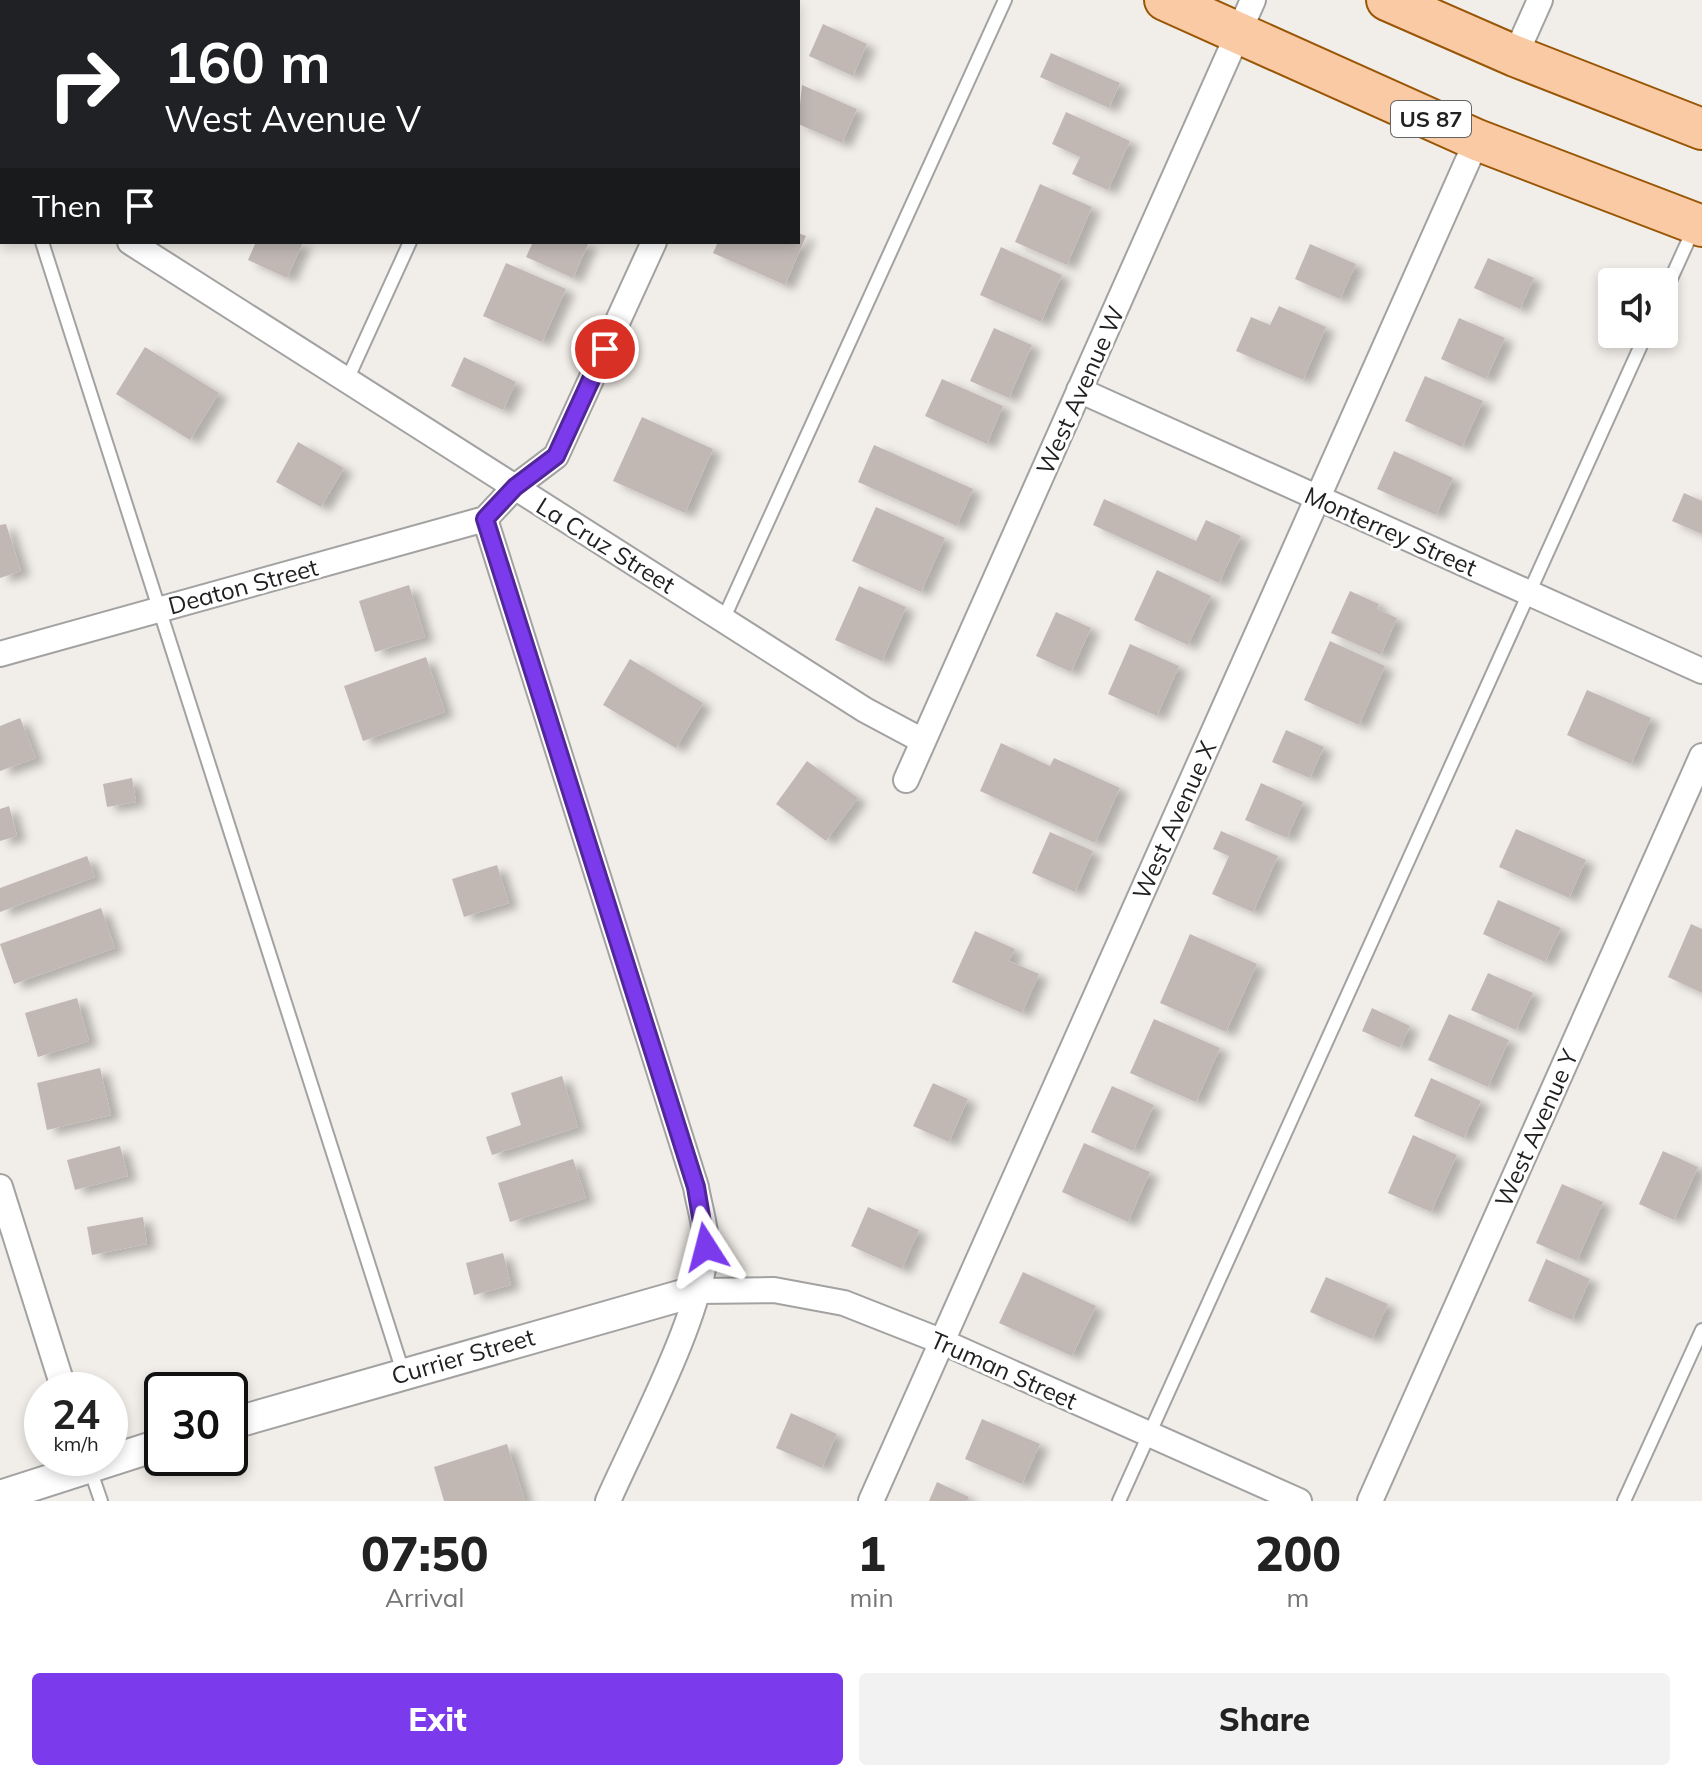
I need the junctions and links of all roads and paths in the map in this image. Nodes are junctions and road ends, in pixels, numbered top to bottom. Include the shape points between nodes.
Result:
1 (1005, 0) edge
2 (1165, 0) edge
3 (1387, 0) edge
4 (1540, 0) edge
5 (1246, 16) edge
6 (1515, 56) junction
7 (1702, 129) edge
8 (1477, 140) junction
9 (1699, 225) edge
10 (43, 244) edge
11 (409, 244) edge
12 (653, 244) edge
13 (144, 246) edge
14 (1677, 268) edge
15 (1640, 348) edge
16 (347, 380) junction
17 (1079, 390) junction
18 (515, 487) junction
19 (1316, 497) junction
20 (485, 519) junction
21 (1529, 593) junction
22 (159, 609) junction
23 (723, 620) junction
24 (0, 654) edge
25 (1702, 671) edge
26 (923, 741) junction
27 (1702, 756) edge
28 (906, 780) dead end
29 (0, 1187) edge
30 (697, 1291) junction
31 (1702, 1330) edge
32 (943, 1342) junction
33 (58, 1372) edge
34 (403, 1372) junction
35 (248, 1419) edge
36 (1149, 1434) junction
37 (51, 1476) edge
38 (92, 1476) edge
39 (0, 1496) edge
40 (101, 1501) edge
41 (608, 1501) edge
42 (871, 1501) edge
43 (1119, 1501) edge
44 (1299, 1501) edge
45 (1370, 1501) edge
46 (1624, 1501) edge

1 - 23 lane
2 - 5 main road, US 87
3 - 6 main road
4 - 6 street
5 - 8 main road, US 87
5 - 17 street, West Avenue W
6 - 7 main road
8 - 9 main road, US 87
8 - 19 street, West Avenue X
9 - 14 lane
10 - 22 lane
11 - 16 lane
12 - 18 street via 556,456
13 - 16 street, La Cruz Street
15 - 21 lane
16 - 18 street, La Cruz Street
17 - 19 street, Monterrey Street
17 - 26 street, West Avenue W
18 - 20 street
18 - 23 street, La Cruz Street
19 - 21 street, Monterrey Street
19 - 32 street, West Avenue X
20 - 22 street, Deaton Street
20 - 30 street via 696,1187 706,1247
21 - 25 street, Monterrey Street
21 - 36 lane
22 - 24 street, Deaton Street
22 - 34 lane
23 - 26 street, La Cruz Street
26 - 28 street, West Avenue W
27 - 45 street, West Avenue Y
29 - 33 street
30 - 32 street, Truman Street via 774,1290 844,1303
30 - 34 street, Currier Street
30 - 41 street
31 - 46 lane
32 - 36 street, Truman Street
32 - 42 street, West Avenue X
34 - 35 street, Currier Street
36 - 43 lane
36 - 44 street, Truman Street
37 - 39 street
38 - 40 lane

